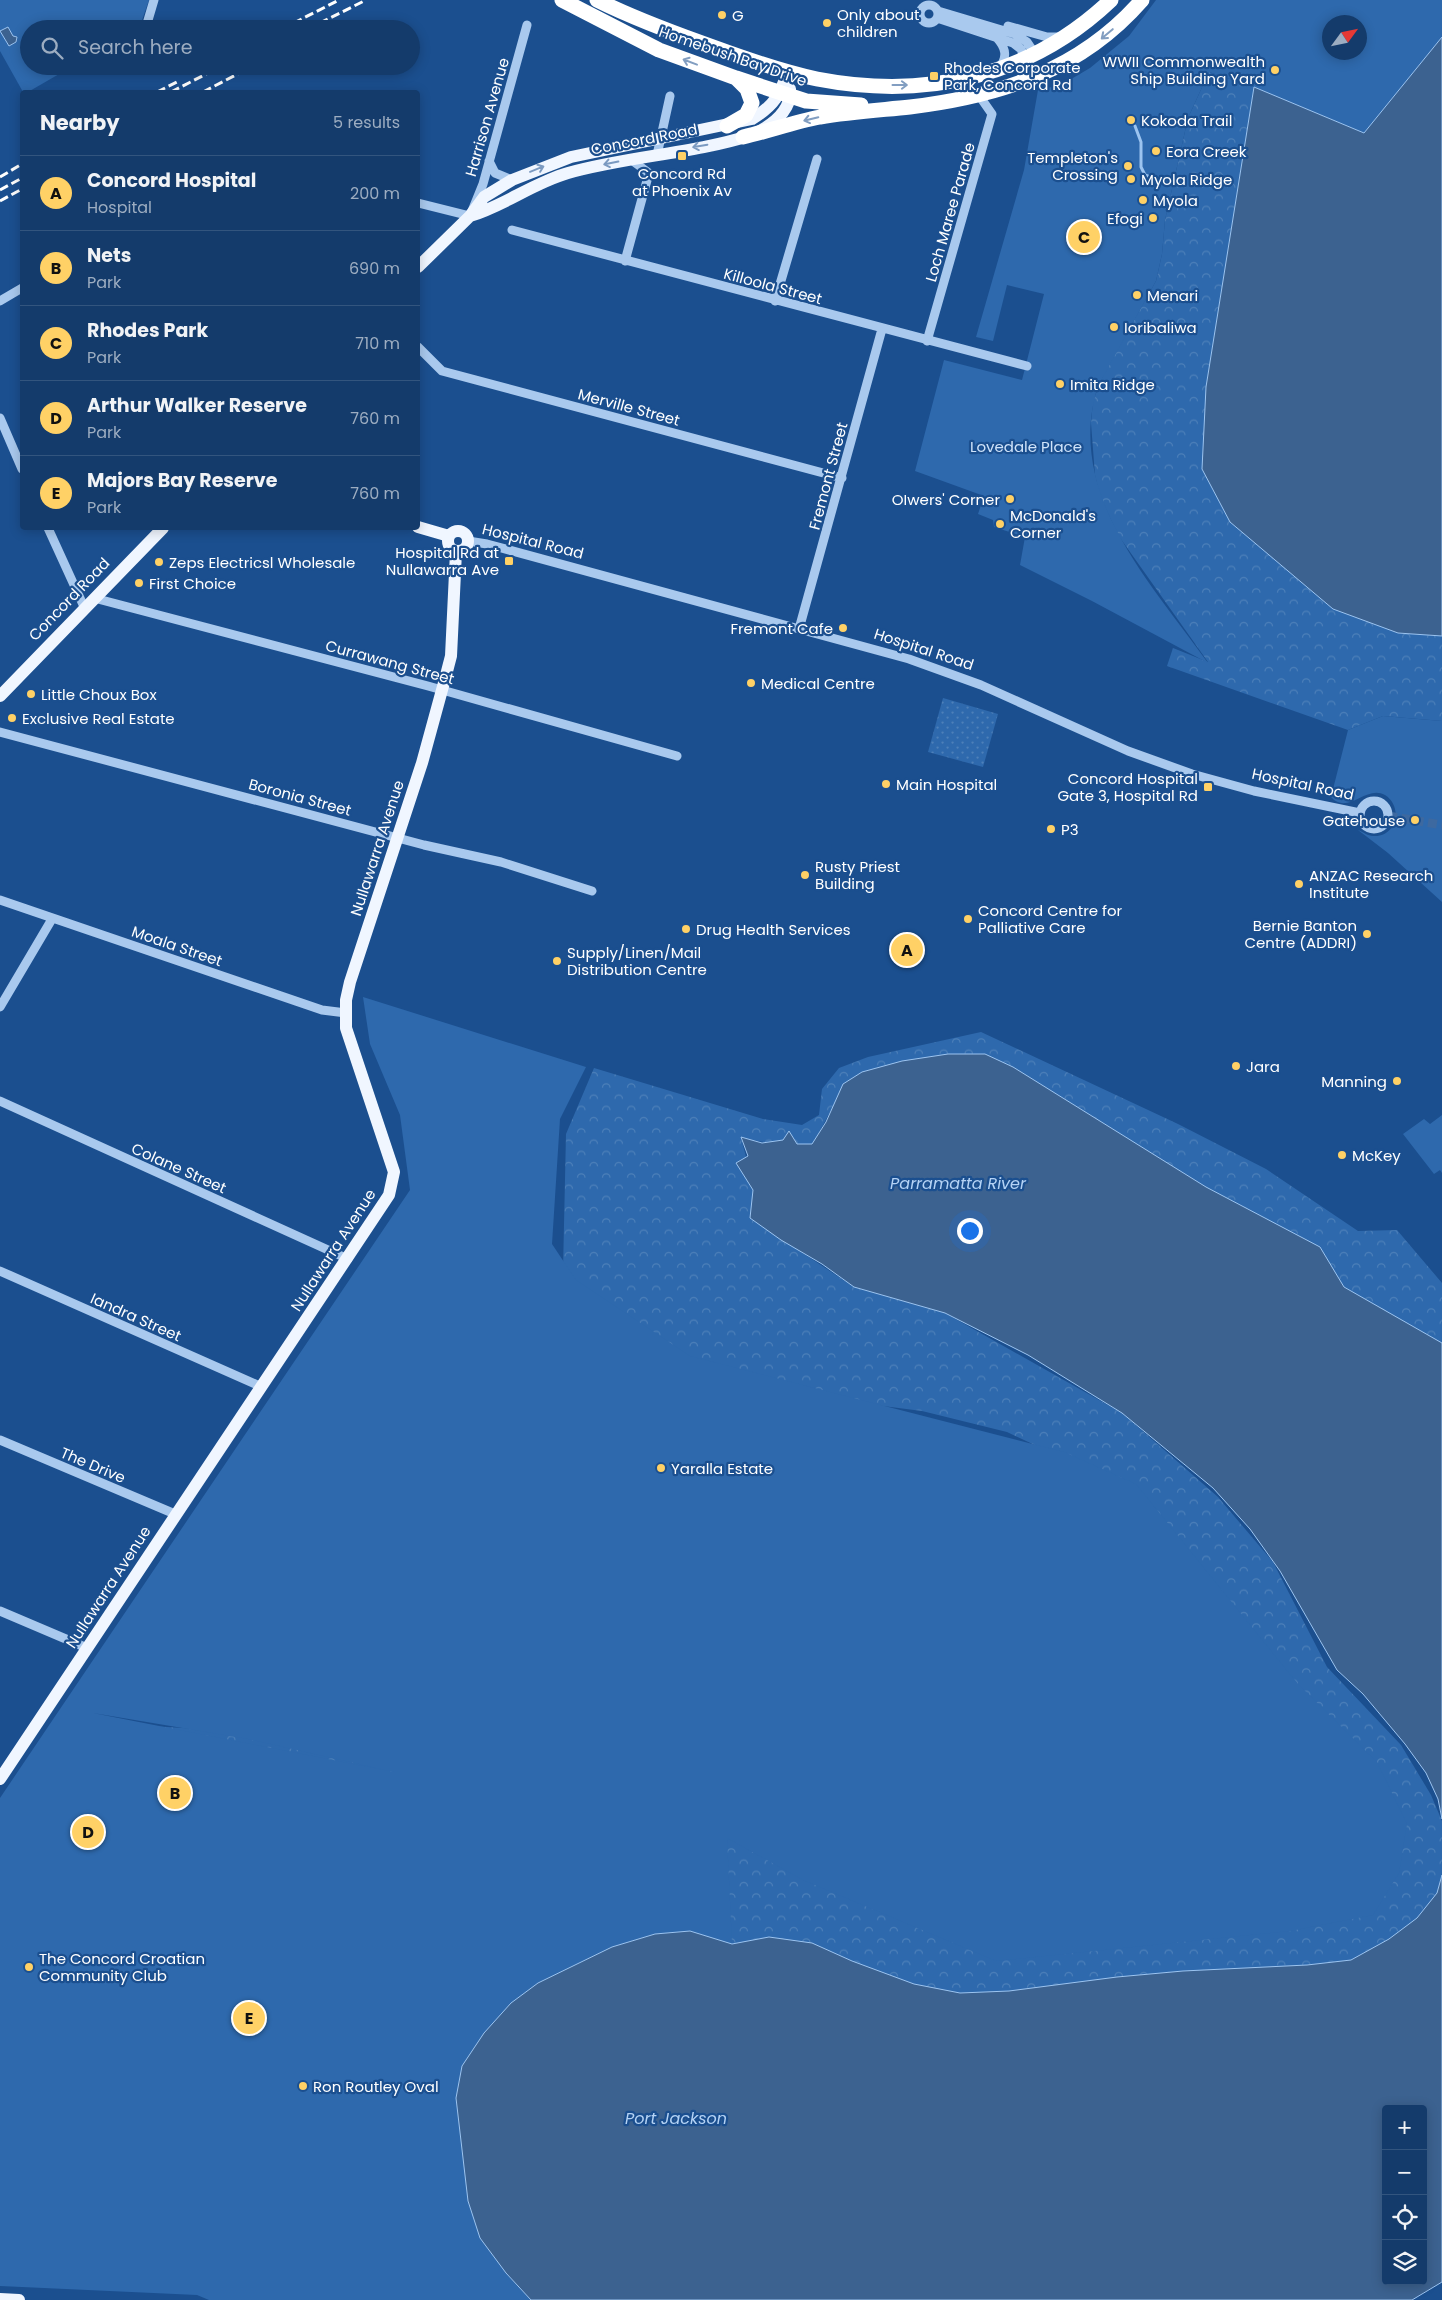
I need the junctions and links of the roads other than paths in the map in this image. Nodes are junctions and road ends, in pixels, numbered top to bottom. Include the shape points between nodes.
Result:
1 (154, 0) edge
2 (562, 0) edge
3 (597, 0) edge
4 (1111, 0) edge
5 (1142, 0) edge
6 (148, 20) edge
7 (971, 21) junction
8 (527, 25) dead end
9 (1068, 34) junction
10 (996, 38) junction
11 (1030, 56) junction
12 (997, 70) junction
13 (788, 71) junction
14 (1037, 77) junction
15 (736, 78) junction
16 (978, 94) junction
17 (670, 96) dead end
18 (786, 96) junction
19 (903, 108) junction
20 (727, 126) junction
21 (743, 137) junction
22 (660, 139) junction
23 (657, 155) junction
24 (817, 158) dead end
25 (630, 159) junction
26 (489, 160) junction
27 (512, 180) junction
28 (420, 204) edge
29 (470, 216) junction
30 (512, 230) dead end
31 (625, 261) junction
32 (420, 265) edge
33 (20, 289) edge
34 (0, 301) edge
35 (775, 301) junction
36 (882, 329) junction
37 (927, 341) junction
38 (420, 349) edge
39 (1027, 366) dead end
40 (0, 418) edge
41 (20, 464) edge
42 (842, 478) junction
43 (420, 528) edge
44 (49, 530) edge
45 (161, 530) edge
46 (449, 536) junction
47 (468, 542) junction
48 (456, 552) junction
49 (94, 598) junction
50 (85, 609) junction
51 (799, 629) junction
52 (442, 690) junction
53 (0, 696) edge
54 (0, 732) edge
55 (677, 756) dead end
56 (1360, 814) dead end
57 (398, 838) junction
58 (592, 890) dead end
59 (0, 900) edge
60 (52, 919) junction
61 (0, 1007) edge
62 (346, 1013) junction
63 (0, 1101) edge
64 (348, 1259) junction
65 (0, 1271) edge
66 (262, 1388) junction
67 (0, 1440) edge
68 (175, 1514) junction
69 (0, 1611) edge
70 (87, 1648) junction
71 (0, 1778) edge
72 (0, 2299) edge
73 (19, 2300) edge

1 - 6 street
15 -> 2 highway, Homebush Bay Drive via 659,50
3 - 13 highway, Homebush Bay Drive via 697,42
4 - 9 highway
5 -> 14 highway via 1104,37 1063,65
7 - 9 street via 999,23 1046,37
7 - 10 street via 937,15
7 - 11 street via 1015,34 1028,42
8 - 26 street, Harrison Avenue
9 - 11 highway
10 - 11 street via 1018,46
10 - 12 street via 1006,54 1004,63
11 - 12 highway
11 - 14 highway
13 -> 12 highway via 817,79 878,86 945,83
13 - 18 main road
14 - 16 highway
15 - 18 highway, Homebush Bay Drive
15 - 20 highway via 747,89 752,103 746,115
16 - 19 highway
16 - 37 street, Loch Maree Parade via 992,114
17 - 22 street
18 - 19 highway, Homebush Bay Drive via 828,104
18 - 20 main road, Concord Road via 759,115
18 - 21 main road, Concord Road via 788,107 779,118 758,132
19 -> 21 highway via 819,117
20 - 22 main road, Concord Road
21 -> 23 main road, Concord Road
22 - 23 street
27 -> 22 main road, Concord Road via 571,157
23 - 25 main road, Concord Road
24 - 35 street
25 -> 29 main road, Concord Road via 566,174 522,192 490,210
25 - 31 street via 649,173
26 - 27 street via 495,172
26 - 29 street, Harrison Avenue
27 - 29 main road, Concord Road via 484,197
28 - 29 street
29 - 32 main road, Concord Road
30 - 31 street, Killoola Street
31 - 35 street, Killoola Street
33 - 34 street
35 - 36 street, Killoola Street
36 - 37 street, Killoola Street
36 - 42 street, Fremont Street
37 - 39 street, Killoola Street
38 - 42 street, Merville Street via 442,371
40 - 41 street
42 - 51 street, Fremont Street
43 - 46 main road
44 - 50 street
45 - 49 main road, Concord Road
46 - 47 main road via 454,531 461,531
46 - 48 main road via 448,546
47 - 48 main road via 465,550
47 - 51 street, Hospital Road
48 - 52 main road, Nullawarra Avenue via 451,656
49 - 50 main road, Concord Road
49 - 52 street, Currawang Street
50 - 53 main road, Concord Road
51 - 56 street, Hospital Road via 948,672 1128,750 1201,777
52 - 55 street, Currawang Street
52 - 57 main road, Nullawarra Avenue
54 - 57 street, Boronia Street
57 - 58 street, Boronia Street via 501,862
57 - 62 main road, Nullawarra Avenue via 350,982
59 - 60 street, Moala Street
60 - 61 street
60 - 62 street, Moala Street via 326,1011
62 - 64 main road, Nullawarra Avenue via 346,1028 394,1172 389,1195
63 - 64 street, Colane Street
64 - 66 main road, Nullawarra Avenue
65 - 66 street, Iandra Street
66 - 68 main road, Nullawarra Avenue
67 - 68 street, The Drive
68 - 70 main road, Nullawarra Avenue
69 - 70 street
70 - 71 main road, Nullawarra Avenue
72 - 73 main road

